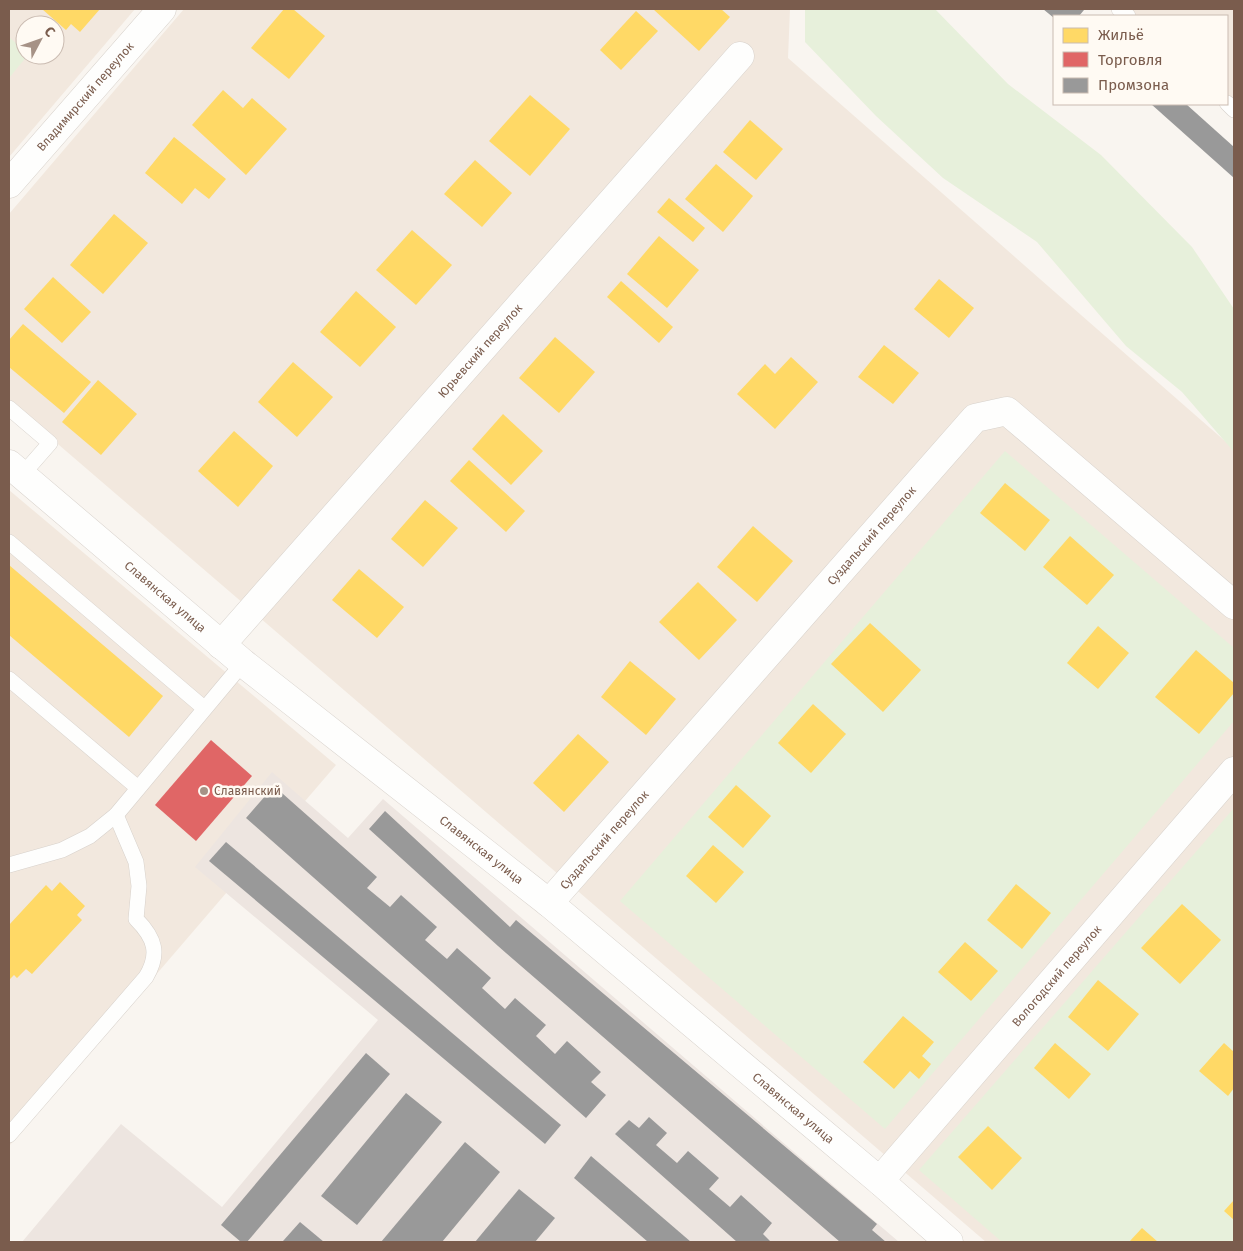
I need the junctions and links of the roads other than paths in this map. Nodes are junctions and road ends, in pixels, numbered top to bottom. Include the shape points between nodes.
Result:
1 (162, 9) edge
2 (740, 56) dead end
3 (9, 184) edge
4 (9, 408) edge
5 (15, 470) edge
6 (9, 542) edge
7 (1234, 605) edge
8 (221, 645) junction
9 (243, 663) junction
10 (9, 679) edge
11 (204, 708) junction
12 (1234, 770) edge
13 (138, 788) junction
14 (116, 815) junction
15 (9, 865) edge
16 (550, 903) junction
17 (9, 1135) edge
18 (882, 1182) junction
19 (949, 1242) edge

1 - 3 street, Владимирский переулок
2 - 8 street, Юрьевский переулок
4 - 5 lane via 50,443
5 - 8 street, Славянская улица
6 - 11 lane
7 - 16 street, Суздальский переулок via 1007,411 974,418
8 - 9 street, Славянская улица
9 - 11 lane
9 - 16 street, Славянская улица
10 - 13 lane
11 - 13 lane
12 - 18 street, Вологодский переулок
13 - 14 lane
14 - 15 lane via 90,836 62,850
14 - 17 lane via 136,862 139,886 136,919 152,940 153,966
16 - 18 street, Славянская улица
18 - 19 street, Славянская улица

